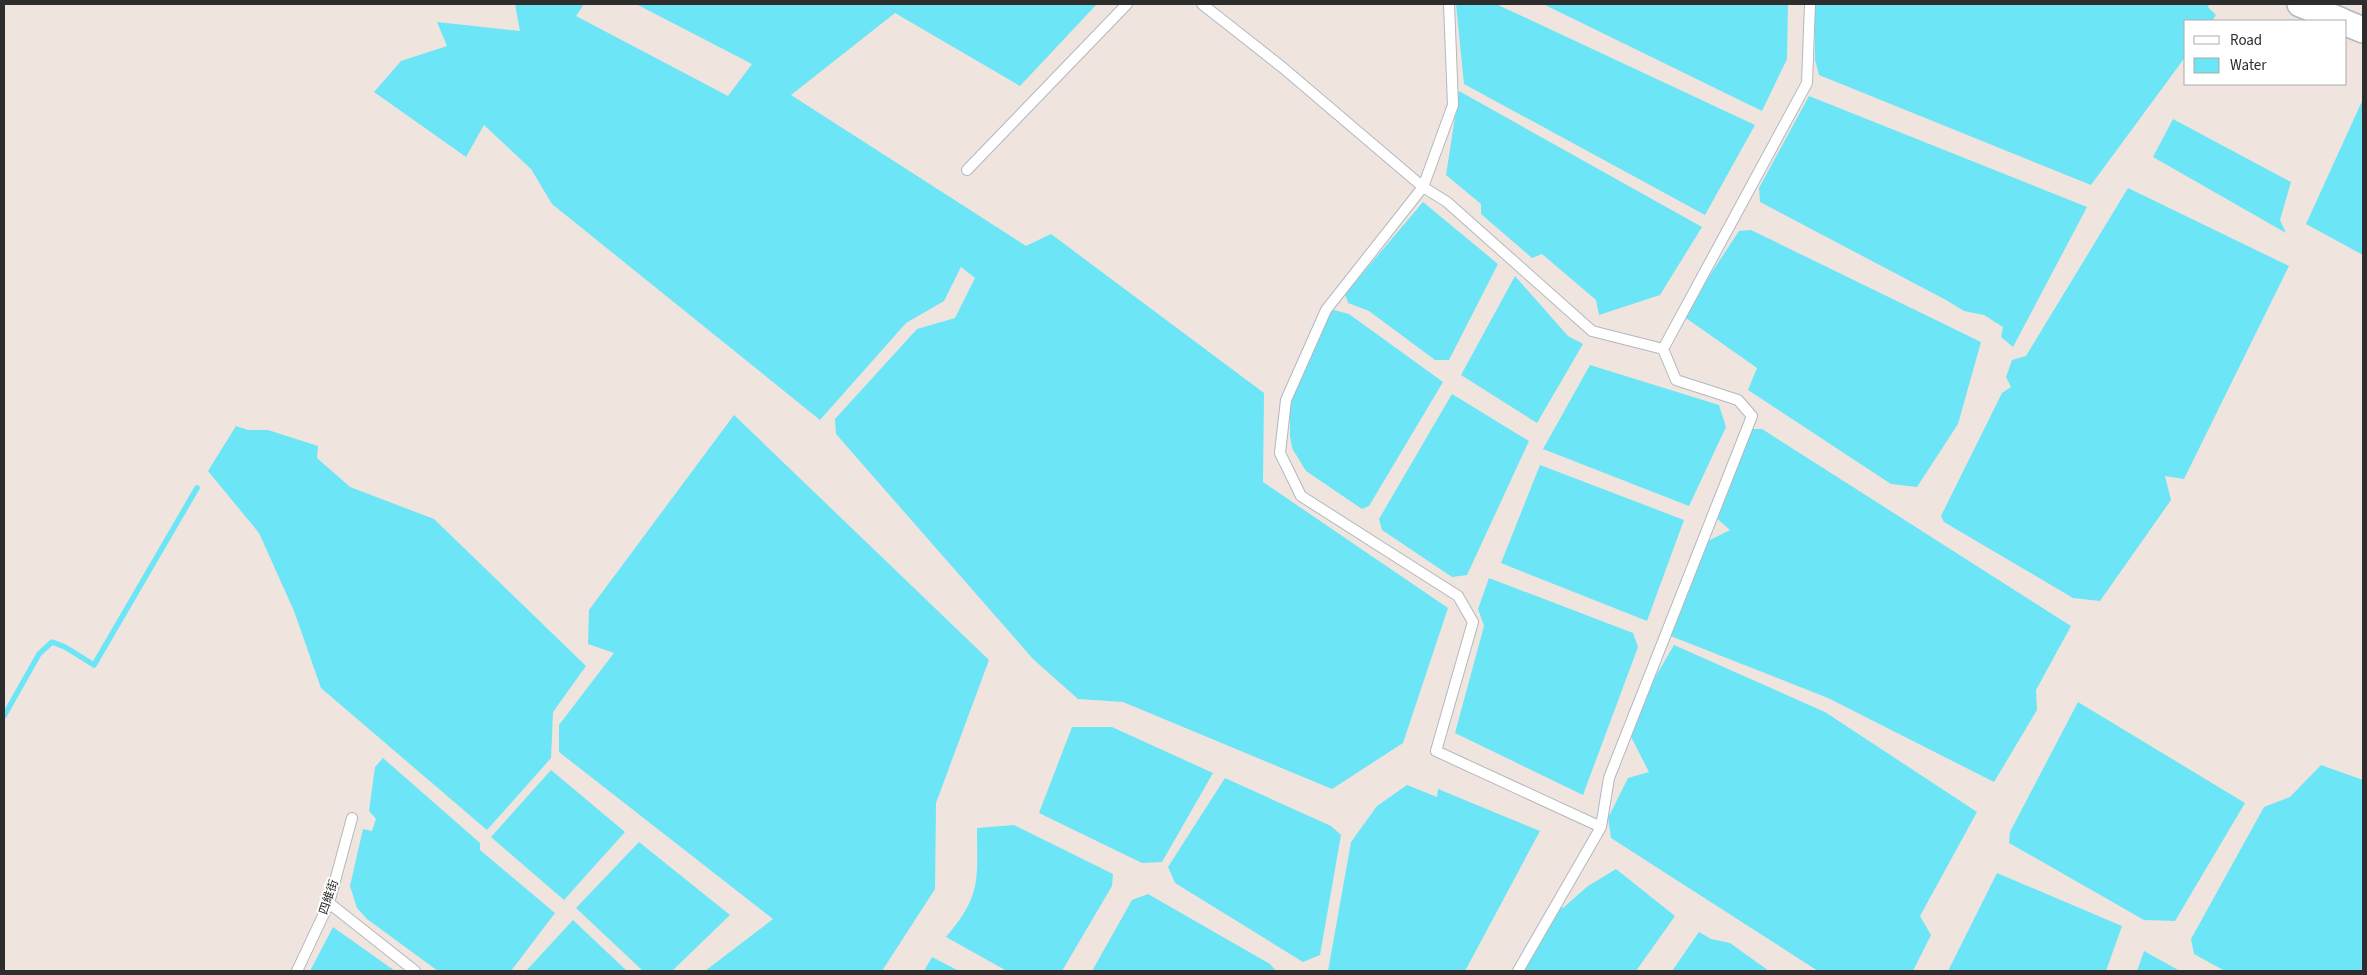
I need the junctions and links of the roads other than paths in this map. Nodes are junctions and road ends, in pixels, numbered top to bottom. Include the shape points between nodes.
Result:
1 (1127, 4) edge
2 (1202, 4) edge
3 (1449, 4) edge
4 (1810, 4) edge
5 (2300, 4) edge
6 (2340, 20) edge
7 (2347, 23) edge
8 (2363, 30) edge
9 (968, 170) dead end
10 (1423, 187) junction
11 (1663, 349) junction
12 (352, 818) dead end
13 (1601, 827) junction
14 (329, 903) junction
15 (297, 971) edge
16 (415, 971) edge
17 (1518, 971) edge

1 - 9 lane
2 - 10 lane
3 - 10 lane via 1453,105
4 - 11 lane via 1807,83
5 - 6 street
7 - 8 street
10 - 11 lane via 1447,202 1592,332
10 - 13 lane via 1326,310 1286,400 1280,453 1301,496 1458,596 1473,622 1436,751
11 - 13 lane via 1676,380 1738,400 1752,416 1609,778
12 - 14 lane, 四維街
13 - 17 lane
14 - 15 lane, 四維街
14 - 16 lane

